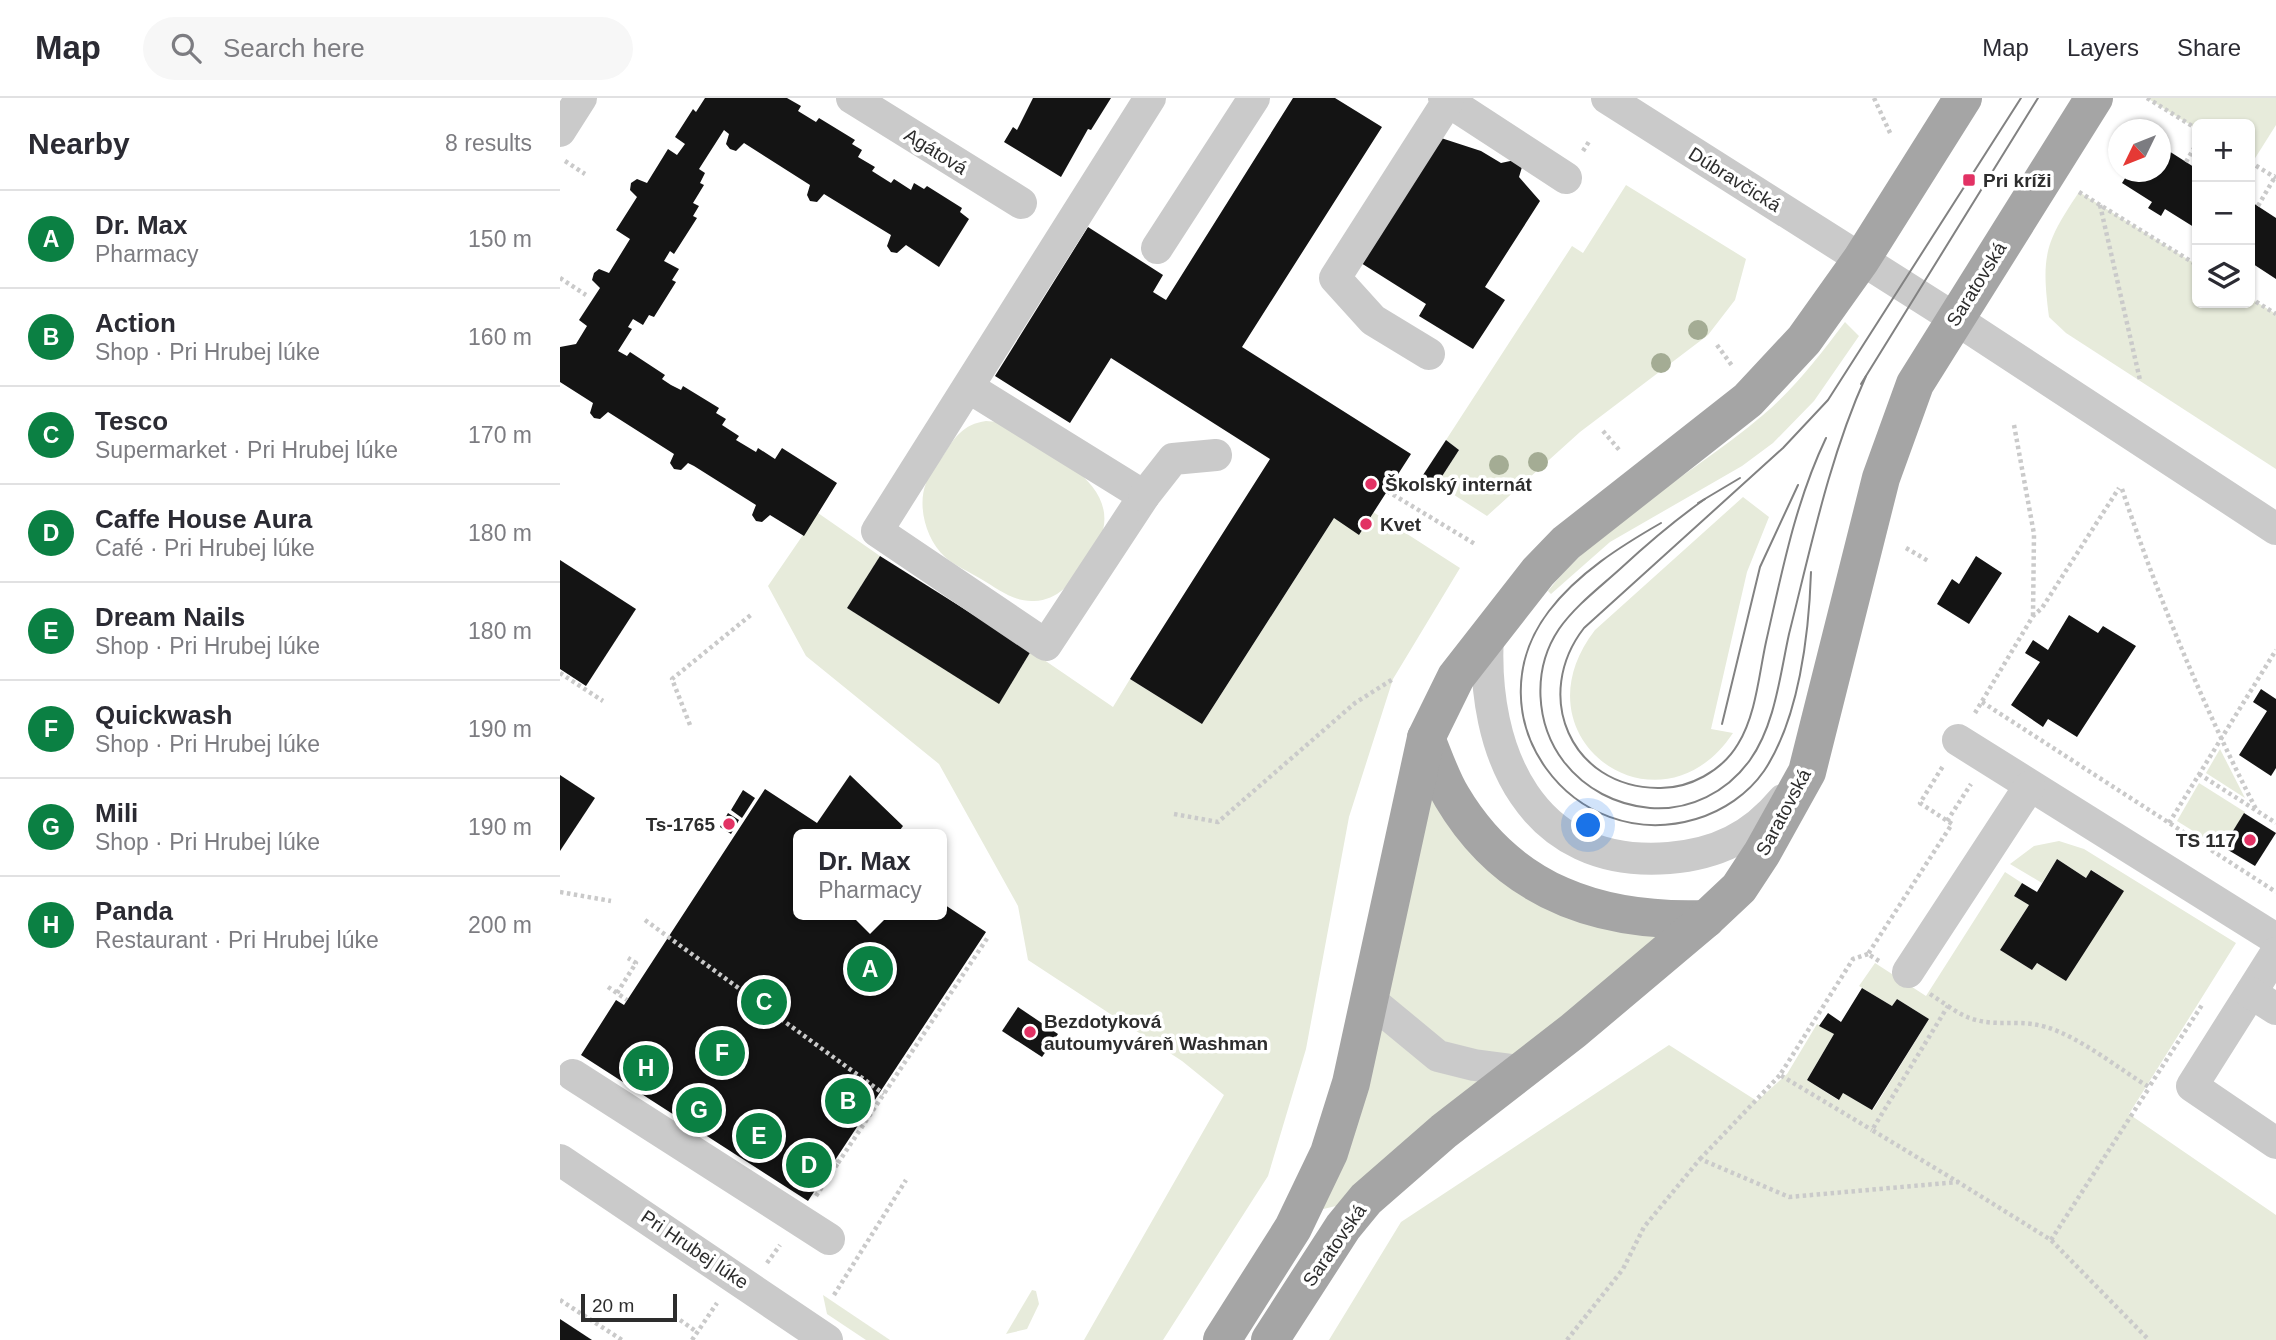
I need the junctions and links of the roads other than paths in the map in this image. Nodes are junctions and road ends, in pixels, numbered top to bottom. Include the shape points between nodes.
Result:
1 (581, 98) edge
2 (1150, 98) edge
3 (1254, 98) edge
4 (1607, 98) edge
5 (1963, 98) edge
6 (2094, 98) edge
7 (1446, 99) edge
8 (865, 101) edge
9 (560, 131) edge
10 (1566, 178) dead end
11 (1021, 203) dead end
12 (1157, 248) dead end
13 (1861, 260) junction
14 (1954, 318) junction
15 (1429, 354) dead end
16 (968, 387) junction
17 (1216, 455) dead end
18 (1144, 496) junction
19 (2276, 529) edge
20 (1488, 634) junction
21 (1426, 738) junction
22 (1958, 740) dead end
23 (1807, 772) junction
24 (2029, 787) junction
25 (1706, 919) junction
26 (2276, 939) edge
27 (2276, 953) edge
28 (1908, 972) dead end
29 (1368, 999) junction
30 (2264, 1001) edge
31 (1520, 1071) junction
32 (573, 1075) dead end
33 (2276, 1143) edge
34 (560, 1160) edge
35 (829, 1239) dead end
36 (827, 1340) edge
37 (1222, 1340) edge
38 (1270, 1340) edge

1 - 9 street
2 - 16 street
3 - 12 street
4 - 13 street, Dúbravčická
5 - 13 main road
6 - 14 main road, Saratovská
7 - 10 street
7 - 15 street via 1335,278 1373,320
8 - 11 street, Agátová
13 - 14 street, Dúbravčická
13 - 20 main road via 1804,340 1748,400 1566,543
14 - 19 street
14 - 23 main road, Saratovská via 1915,384 1881,478
16 - 18 street
16 - 18 street via 877,531 1046,645
17 - 18 street via 1173,459
20 - 21 main road via 1456,677
20 - 23 street via 1486,675 1491,711 1498,744 1511,772 1521,791 1551,824 1589,846 1608,854 1650,859 1716,850 1756,828
21 - 25 main road via 1451,796 1476,831 1504,860 1539,885 1609,914 1671,921
21 - 29 main road
22 - 24 street
23 - 25 main road, Saratovská via 1755,865 1739,888
24 - 26 street
24 - 28 street
25 - 31 main road, Saratovská
27 - 30 street
29 - 31 street via 1438,1056
29 - 37 main road via 1351,1083 1329,1153 1293,1228
30 - 33 street via 2192,1086
31 - 38 main road, Saratovská via 1366,1199
32 - 35 street
34 - 36 street, Pri Hrubej lúke

